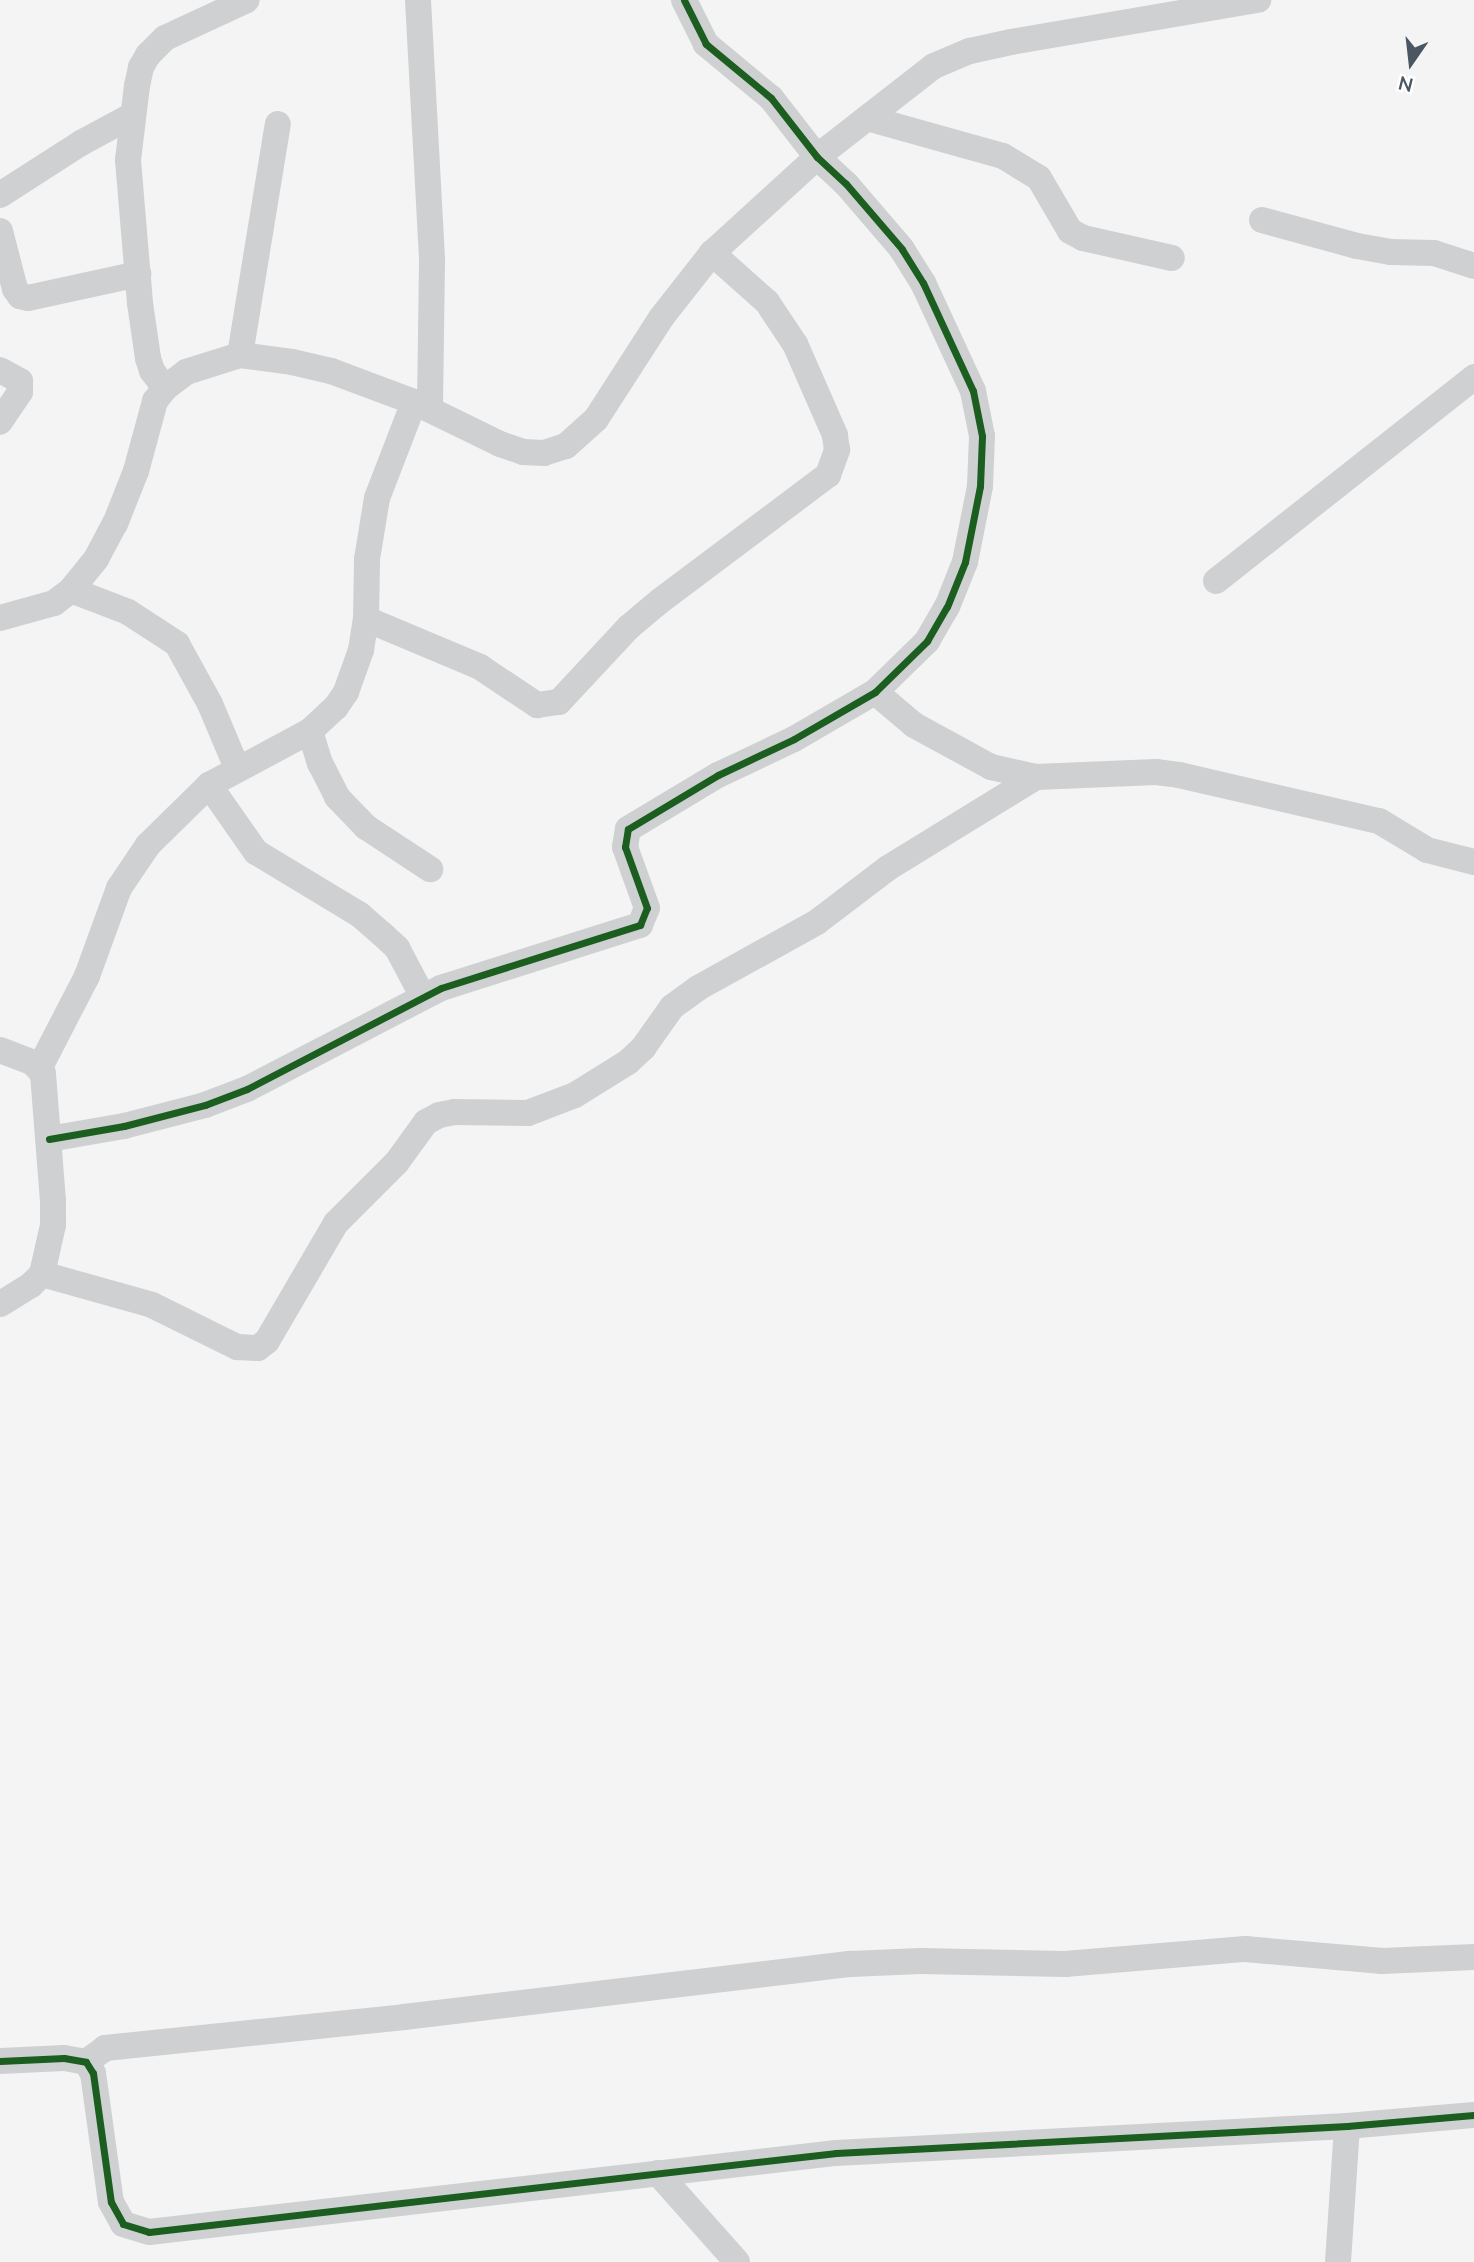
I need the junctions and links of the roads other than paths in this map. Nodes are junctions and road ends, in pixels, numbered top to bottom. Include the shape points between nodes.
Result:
1 (418, 0) edge
2 (684, 0) edge
3 (1258, 0) edge
4 (237, 2) edge
5 (1184, 6) edge
6 (131, 116) junction
7 (867, 118) junction
8 (278, 124) dead end
9 (817, 157) junction
10 (0, 195) edge
11 (1262, 220) dead end
12 (0, 231) edge
13 (712, 253) junction
14 (1172, 258) dead end
15 (1474, 266) edge
16 (138, 274) junction
17 (240, 355) junction
18 (0, 370) edge
19 (1474, 377) edge
20 (165, 388) junction
21 (422, 405) junction
22 (0, 422) edge
23 (1216, 581) dead end
24 (71, 590) junction
25 (0, 618) edge
26 (366, 619) junction
27 (875, 692) junction
28 (310, 731) junction
29 (237, 768) junction
30 (1037, 776) junction
31 (209, 785) junction
32 (1474, 862) edge
33 (430, 869) dead end
34 (423, 997) junction
35 (0, 1050) edge
36 (39, 1069) junction
37 (49, 1139) junction
38 (42, 1274) junction
39 (0, 1304) edge
40 (1474, 1957) edge
41 (0, 2061) edge
42 (86, 2062) junction
43 (1474, 2115) edge
44 (1347, 2126) junction
45 (658, 2173) junction
46 (737, 2262) edge
47 (1338, 2262) edge

1 - 21 street via 432,262
2 - 9 street via 706,44 771,98
3 - 5 street
4 - 6 street via 155,46 141,67
5 - 7 street via 970,51 934,66
6 - 10 street
6 - 16 street via 128,160
7 - 9 street
7 - 14 street via 1003,156 1039,178 1070,231
8 - 17 street
9 - 13 street
9 - 27 street via 872,212 923,283 973,391 982,436 973,530 957,585 928,641
11 - 15 street via 1357,246 1434,253
12 - 16 street via 20,296
13 - 21 street via 660,318 596,419 566,446 544,453 523,452
13 - 26 street via 767,302 795,344 835,435 838,450 828,475 660,601 559,702 537,705 471,663
16 - 20 street via 148,358
17 - 20 street via 196,367
17 - 21 street via 331,371
18 - 22 street via 20,381 20,392
19 - 23 street
20 - 24 street via 152,411 115,524 96,559
21 - 26 street via 377,498 366,559
24 - 25 street via 54,603
24 - 29 street via 128,612 177,644 211,704
26 - 28 street via 346,692
27 - 30 street via 914,725 964,755 991,767
27 - 34 street via 794,739 718,775 628,829 625,847 647,908 640,925
28 - 29 street
28 - 33 street via 337,797 366,827
29 - 31 street
30 - 32 street via 1178,775 1379,821 1427,850
30 - 38 street via 888,868 817,922 698,988 672,1007 628,1062 594,1084 528,1113 454,1112 426,1122 397,1162 336,1223 281,1318 258,1348 237,1347 152,1305
31 - 34 street via 256,852 382,933 397,948
31 - 36 street via 130,869 86,976
34 - 37 street via 258,1084 205,1105
35 - 36 street via 24,1057
36 - 37 street via 45,1082
37 - 38 street via 52,1225
38 - 39 street
40 - 42 street via 1370,1961 1245,1949 1065,1964 851,1964 105,2048
41 - 42 street via 64,2058
42 - 45 street via 93,2073 111,2202 123,2224 138,2231
43 - 44 street
44 - 45 street via 836,2153
44 - 47 street
45 - 46 street

